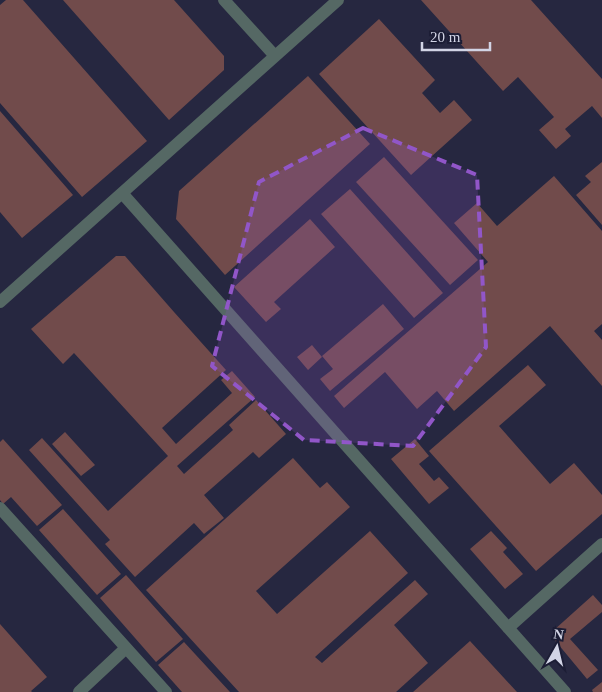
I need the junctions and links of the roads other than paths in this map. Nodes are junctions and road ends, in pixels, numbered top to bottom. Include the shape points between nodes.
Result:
1 (224, 0) edge
2 (338, 0) edge
3 (275, 56) junction
4 (122, 193) junction
5 (0, 302) edge
6 (0, 508) edge
7 (602, 544) edge
8 (508, 628) junction
9 (126, 648) junction
10 (79, 692) edge
11 (166, 692) edge
12 (565, 692) edge

1 - 3 lane
2 - 3 lane
3 - 4 lane
4 - 5 lane
4 - 8 lane
6 - 9 lane
7 - 8 lane
8 - 12 lane
9 - 10 lane
9 - 11 lane

